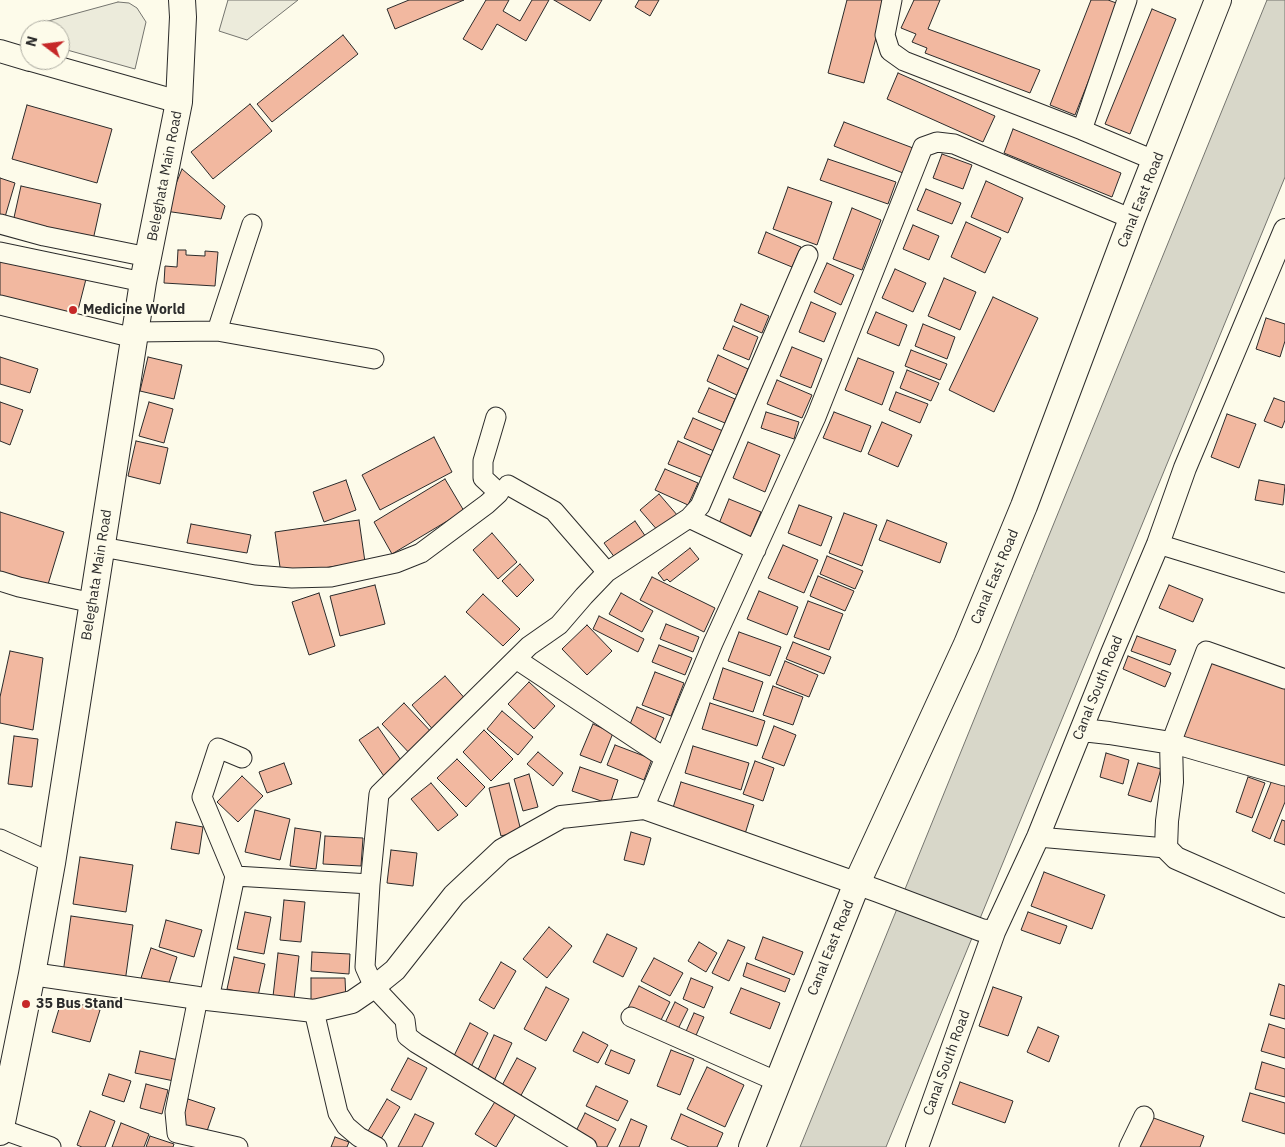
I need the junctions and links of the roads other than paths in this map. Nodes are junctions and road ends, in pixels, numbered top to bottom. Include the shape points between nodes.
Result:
1 (892, 0) edge
2 (1127, 0) edge
3 (1218, 0) edge
4 (181, 4) edge
5 (0, 51) edge
6 (20, 57) edge
7 (66, 70) edge
8 (180, 102) junction
9 (1082, 130) junction
10 (1156, 161) junction
11 (1132, 219) junction
12 (0, 224) edge
13 (252, 224) dead end
14 (1285, 230) edge
15 (0, 252) edge
16 (808, 255) dead end
17 (148, 257) junction
18 (143, 282) junction
19 (0, 305) edge
20 (218, 331) junction
21 (135, 335) junction
22 (374, 359) dead end
23 (496, 416) dead end
24 (508, 484) dead end
25 (689, 518) junction
26 (1158, 544) junction
27 (102, 547) junction
28 (756, 550) junction
29 (607, 572) junction
30 (0, 581) edge
31 (1285, 583) edge
32 (93, 604) junction
33 (516, 659) junction
34 (1285, 680) edge
35 (1082, 730) junction
36 (1171, 743) junction
37 (242, 758) dead end
38 (665, 758) junction
39 (1285, 776) edge
40 (644, 808) junction
41 (1038, 837) junction
42 (0, 840) edge
43 (1166, 848) junction
44 (52, 863) junction
45 (235, 876) junction
46 (370, 884) junction
47 (868, 887) junction
48 (1285, 906) edge
49 (987, 931) junction
50 (32, 974) junction
51 (374, 987) junction
52 (203, 998) junction
53 (314, 1011) junction
54 (631, 1017) dead end
55 (778, 1082) junction
56 (1144, 1116) dead end
57 (0, 1131) edge
58 (51, 1147) edge
59 (238, 1147) edge
60 (377, 1147) edge
61 (587, 1147) edge
62 (752, 1147) edge
63 (917, 1147) edge
64 (1129, 1147) edge

1 - 9 street via 885,35 890,51 904,61
2 - 9 street
3 - 10 main road, Canal East Road
4 - 8 main road, Beleghata Main Road
5 - 6 street
7 - 8 street
8 - 17 main road, Beleghata Main Road
9 - 10 street
10 - 11 main road, Canal East Road
11 - 28 street via 954,144 937,142 922,147 816,417
11 - 47 main road, Canal East Road via 1024,506
12 - 17 street
13 - 20 street
14 - 26 street, Canal South Road via 1185,468
15 - 18 street
16 - 25 street via 700,506
17 - 18 main road, Beleghata Main Road
18 - 21 main road, Beleghata Main Road
19 - 21 street
20 - 21 street
20 - 22 street
21 - 27 main road, Beleghata Main Road
23 - 27 street via 483,461 483,478 499,493 421,553 396,563 331,577 292,578 256,575
24 - 29 street via 554,511
25 - 28 street
25 - 29 street
26 - 31 street
26 - 35 street, Canal South Road
27 - 32 main road, Beleghata Main Road
28 - 38 street
29 - 33 street via 559,625
30 - 32 street
32 - 44 main road, Beleghata Main Road
33 - 38 street
33 - 46 street via 379,794
34 - 36 street via 1206,651
35 - 36 street
35 - 41 street, Canal South Road
36 - 39 street
36 - 43 street via 1172,782
37 - 45 street via 218,748 202,797
38 - 40 street
40 - 47 street
40 - 51 street via 561,817 502,850 454,895 395,970
41 - 43 street
41 - 49 street, Canal South Road
42 - 44 street
43 - 48 street via 1176,858
44 - 50 main road, Beleghata Main Road
45 - 46 street
45 - 52 street
46 - 51 street via 365,967
47 - 49 street
47 - 55 main road, Canal East Road
49 - 63 street, Canal South Road
50 - 52 street
50 - 57 main road, Beleghata Main Road
51 - 53 street via 352,1002
51 - 61 street via 405,1020 407,1036 416,1043
52 - 53 street
52 - 59 street via 175,1112 177,1133
53 - 60 street via 338,1113 358,1137
54 - 55 street
55 - 62 main road, Canal East Road
56 - 64 street
57 - 58 street

